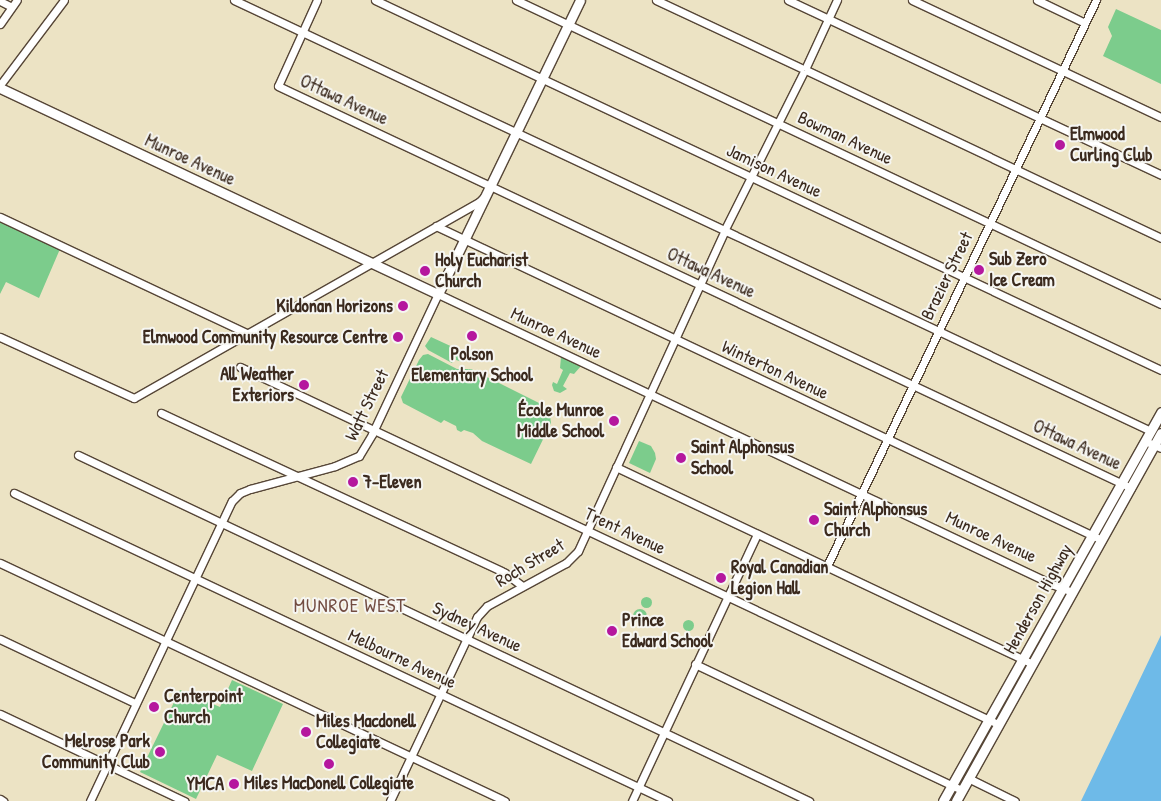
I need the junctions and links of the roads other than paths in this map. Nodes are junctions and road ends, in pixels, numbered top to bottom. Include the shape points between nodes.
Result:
1 (17, 0) edge
2 (64, 0) edge
3 (234, 0) edge
4 (317, 0) edge
5 (375, 0) edge
6 (516, 0) edge
7 (580, 0) edge
8 (656, 0) edge
9 (788, 0) edge
10 (837, 0) edge
11 (912, 0) edge
12 (1037, 0) edge
13 (1096, 0) edge
14 (0, 1) edge
15 (12, 7) junction
16 (828, 19) junction
17 (1085, 23) junction
18 (0, 24) edge
19 (568, 24) junction
20 (302, 33) junction
21 (804, 70) junction
22 (1063, 71) junction
23 (542, 79) junction
24 (0, 87) edge
25 (1161, 117) edge
26 (1040, 118) junction
27 (778, 123) junction
28 (516, 132) junction
29 (1016, 170) junction
30 (1161, 175) edge
31 (750, 177) junction
32 (489, 189) junction
33 (0, 217) edge
34 (990, 223) junction
35 (436, 226) junction
36 (725, 231) junction
37 (1161, 238) edge
38 (465, 240) junction
39 (370, 263) junction
40 (964, 277) junction
41 (700, 284) junction
42 (438, 294) junction
43 (1161, 304) edge
44 (938, 331) junction
45 (249, 334) junction
46 (0, 337) edge
47 (675, 338) junction
48 (240, 366) dead end
49 (1161, 370) edge
50 (912, 384) junction
51 (648, 394) junction
52 (1161, 412) edge
53 (161, 413) dead end
54 (374, 430) junction
55 (1151, 431) junction
56 (1161, 433) edge
57 (886, 439) junction
58 (1145, 441) junction
59 (1158, 447) edge
60 (78, 455) dead end
61 (616, 466) junction
62 (297, 476) junction
63 (1122, 483) junction
64 (1131, 488) junction
65 (14, 493) dead end
66 (861, 494) junction
67 (220, 523) junction
68 (588, 530) junction
69 (757, 534) junction
70 (1092, 536) junction
71 (1102, 540) junction
72 (0, 563) edge
73 (827, 566) junction
74 (195, 578) junction
75 (522, 586) junction
76 (1062, 588) junction
77 (1072, 592) junction
78 (728, 596) junction
79 (0, 639) edge
80 (466, 639) junction
81 (165, 641) junction
82 (1023, 659) junction
83 (696, 664) junction
84 (1032, 664) junction
85 (441, 694) junction
86 (135, 704) junction
87 (0, 714) edge
88 (989, 720) junction
89 (998, 724) junction
90 (664, 732) junction
91 (412, 757) junction
92 (107, 764) junction
93 (959, 772) junction
94 (968, 778) junction
95 (952, 785) junction
96 (638, 787) junction
97 (961, 790) junction
98 (0, 799) edge
99 (4, 801) edge
100 (90, 801) edge
101 (184, 801) edge
102 (390, 801) edge
103 (505, 801) edge
104 (632, 801) edge
105 (668, 801) edge
106 (809, 801) edge
107 (943, 801) edge
108 (956, 801) edge
109 (1015, 801) edge

1 - 15 street
2 - 24 street
3 - 20 street
4 - 20 street
5 - 23 street, Jamison Avenue
6 - 19 street, Bowman Avenue
7 - 19 main road, Watt Street
8 - 21 street
9 - 16 street
10 - 16 street, Roch Street
11 - 22 street
12 - 17 street
13 - 17 street, Brazier Street
14 - 15 street
15 - 18 street
16 - 21 street, Roch Street
16 - 26 street
17 - 22 street, Brazier Street
19 - 23 main road, Watt Street
19 - 27 street, Bowman Avenue
20 - 28 street
20 - 32 street, Ottawa Avenue via 278,86
21 - 27 street, Roch Street
21 - 29 street
22 - 25 street
22 - 26 street, Brazier Street
23 - 28 main road, Watt Street
23 - 31 street, Jamison Avenue
24 - 39 main road, Munroe Avenue
26 - 29 street, Brazier Street
26 - 30 street
27 - 31 street, Roch Street
27 - 34 street, Bowman Avenue
28 - 32 main road, Watt Street
28 - 36 street
29 - 34 street, Brazier Street
29 - 37 street
31 - 36 street, Roch Street
31 - 40 street, Jamison Avenue
32 - 35 street via 479,202
32 - 38 main road, Watt Street
32 - 41 street, Ottawa Avenue
33 - 45 street
34 - 40 street, Brazier Street
34 - 43 street, Bowman Avenue
35 - 38 street, Winterton Avenue
35 - 39 street
36 - 41 street, Roch Street
36 - 44 street
38 - 42 main road, Watt Street
38 - 47 street, Winterton Avenue
39 - 42 main road, Munroe Avenue
39 - 45 street
40 - 44 street, Brazier Street
40 - 49 street, Jamison Avenue
41 - 47 street, Roch Street
41 - 50 street, Ottawa Avenue
42 - 51 street, Munroe Avenue
42 - 54 street, Watt Street
44 - 50 street, Brazier Street
44 - 55 street
45 - 46 street via 134,398
47 - 51 street, Roch Street
47 - 57 street, Winterton Avenue
48 - 54 street, Trent Avenue
50 - 57 street, Brazier Street
50 - 63 street, Ottawa Avenue
51 - 61 street, Roch Street
51 - 66 street, Munroe Avenue
52 - 55 main road, Henderson Highway
53 - 62 street
54 - 62 street, Watt Street via 364,450 354,460
54 - 68 street, Trent Avenue
55 - 58 main road, Henderson Highway
56 - 59 main road, Henderson Highway
57 - 66 street, Brazier Street
57 - 70 street, Winterton Avenue
58 - 59 street
58 - 63 main road, Henderson Highway
59 - 64 main road, Henderson Highway
60 - 67 street, Sydney Avenue
61 - 68 street, Roch Street
61 - 69 street
62 - 67 street, Watt Street via 240,493 228,506
62 - 75 street via 505,574
63 - 64 street, Ottawa Avenue
63 - 70 main road, Henderson Highway
64 - 71 main road, Henderson Highway
65 - 74 street, Melbourne Avenue
66 - 73 street, Brazier Street
66 - 76 street, Munroe Avenue
67 - 74 street, Watt Street
67 - 80 street, Sydney Avenue
68 - 75 street, Roch Street via 570,560
68 - 78 street, Trent Avenue
69 - 73 street
69 - 78 street
70 - 71 street, Winterton Avenue
70 - 76 main road, Henderson Highway
71 - 77 main road, Henderson Highway
72 - 81 street
73 - 82 street
74 - 81 street, Watt Street
74 - 85 street, Melbourne Avenue
75 - 80 street, Roch Street via 480,613
76 - 77 street, Munroe Avenue
76 - 82 main road, Henderson Highway
77 - 84 main road, Henderson Highway
78 - 83 street
78 - 88 street, Trent Avenue
79 - 86 street
80 - 85 street, Roch Street
80 - 90 street, Sydney Avenue
81 - 86 street, Watt Street
81 - 91 street
82 - 84 street
82 - 88 main road, Henderson Highway
83 - 90 street
83 - 95 street
84 - 89 main road, Henderson Highway
85 - 91 street, Roch Street
85 - 96 street, Melbourne Avenue
86 - 92 street, Watt Street
87 - 92 street
88 - 89 street, Trent Avenue
88 - 93 main road, Henderson Highway
89 - 94 main road, Henderson Highway
90 - 96 street
90 - 106 street, Sydney Avenue
91 - 102 street, Roch Street
91 - 103 street
92 - 100 street, Watt Street
92 - 101 street
93 - 94 main road
93 - 95 main road, Henderson Highway
94 - 97 main road, Henderson Highway
94 - 109 street
95 - 97 street
95 - 107 main road, Henderson Highway
96 - 104 street
96 - 105 street, Melbourne Avenue
97 - 108 main road, Henderson Highway
98 - 99 street

